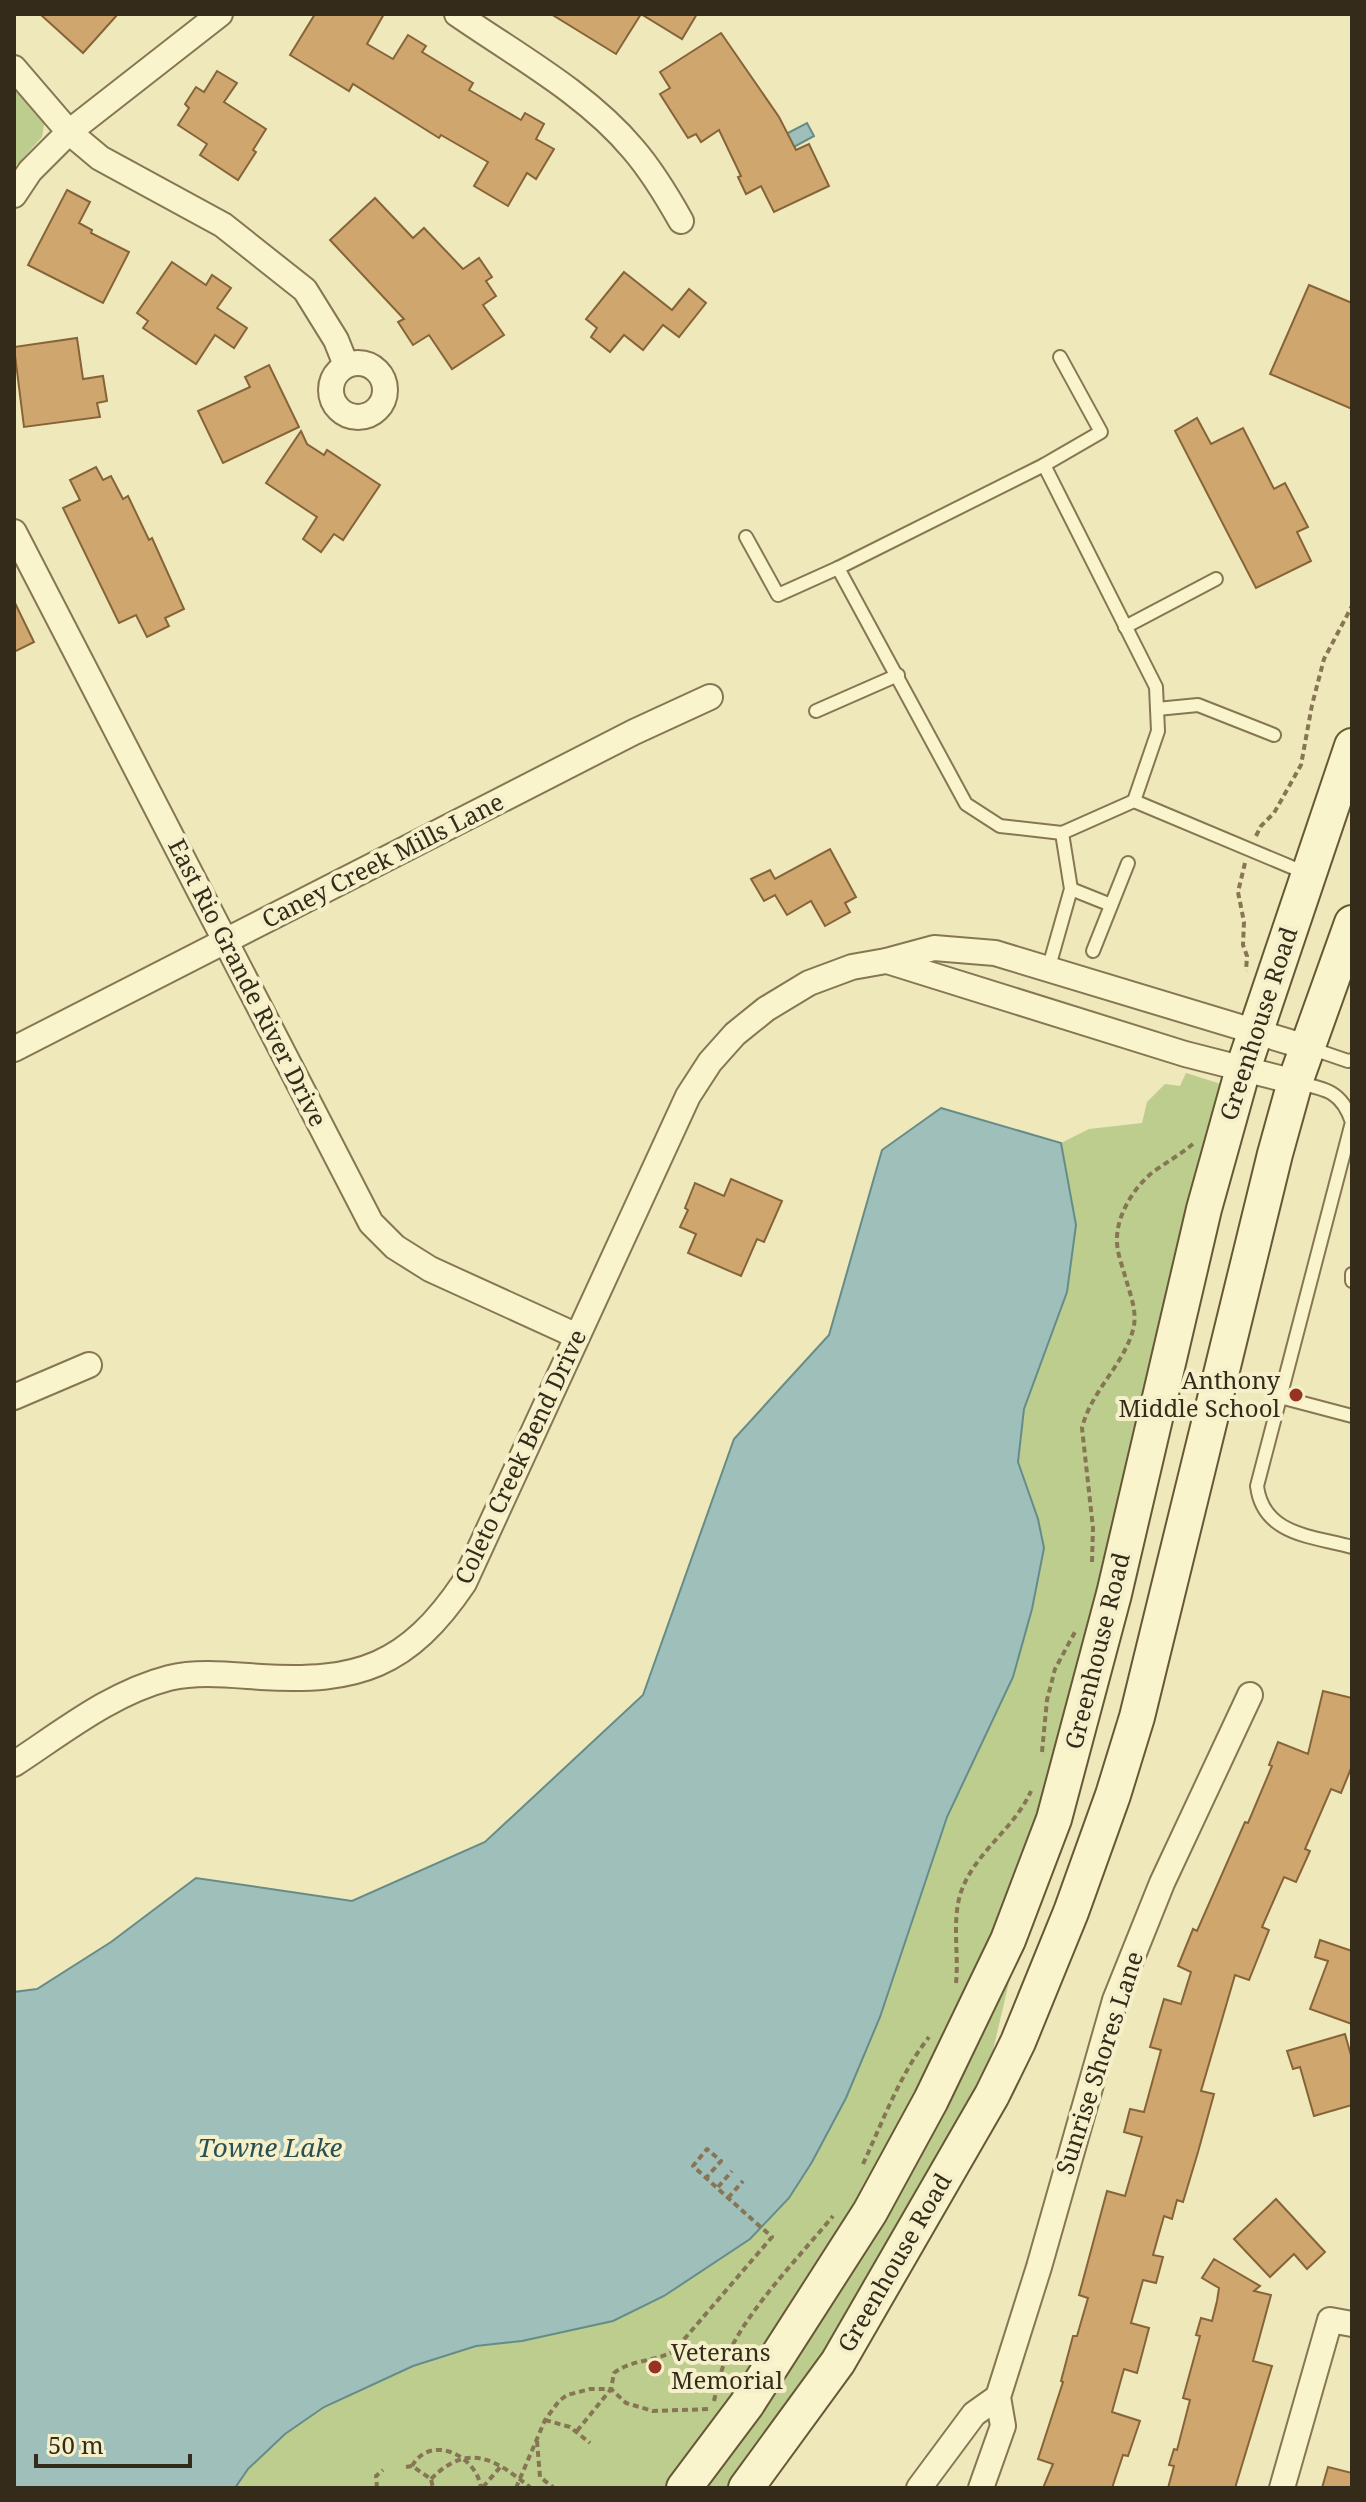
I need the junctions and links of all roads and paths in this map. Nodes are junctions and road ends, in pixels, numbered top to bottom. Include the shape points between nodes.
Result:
1 (220, 14) edge
2 (457, 14) edge
3 (14, 68) edge
4 (69, 132) junction
5 (14, 195) edge
6 (681, 221) dead end
7 (1060, 357) dead end
8 (346, 365) dead end
9 (1044, 465) junction
10 (14, 532) edge
11 (746, 537) dead end
12 (838, 568) junction
13 (1216, 579) dead end
14 (1352, 606) edge
15 (1125, 627) junction
16 (898, 675) junction
17 (710, 697) dead end
18 (1157, 709) junction
19 (816, 711) dead end
20 (1274, 735) dead end
21 (1352, 746) edge
22 (1134, 801) junction
23 (1062, 833) junction
24 (1250, 850) junction
25 (1128, 863) dead end
26 (1308, 874) junction
27 (1071, 889) junction
28 (1111, 905) junction
29 (1352, 923) edge
30 (225, 942) junction
31 (1093, 951) dead end
32 (886, 961) junction
33 (1048, 970) junction
34 (1243, 982) dead end
35 (1036, 1006) junction
36 (1255, 1032) junction
37 (1306, 1047) junction
38 (14, 1049) edge
39 (1352, 1060) edge
40 (1243, 1069) junction
41 (1295, 1082) junction
42 (1199, 1138) dead end
43 (1352, 1274) edge
44 (1352, 1281) edge
45 (577, 1336) junction
46 (89, 1365) dead end
47 (14, 1397) edge
48 (1280, 1397) junction
49 (1352, 1416) edge
50 (1352, 1547) edge
51 (1103, 1582) junction
52 (1165, 1607) junction
53 (1077, 1628) dead end
54 (1250, 1695) dead end
55 (1041, 1762) dead end
56 (14, 1764) edge
57 (1035, 1783) dead end
58 (955, 1990) dead end
59 (935, 2030) dead end
60 (862, 2167) dead end
61 (732, 2171) dead end
62 (706, 2178) junction
63 (743, 2181) dead end
64 (717, 2188) junction
65 (728, 2198) junction
66 (833, 2216) dead end
67 (1341, 2322) edge
68 (611, 2389) junction
69 (998, 2397) junction
70 (545, 2420) junction
71 (577, 2431) junction
72 (537, 2437) junction
73 (590, 2443) dead end
74 (465, 2459) junction
75 (502, 2465) junction
76 (383, 2470) dead end
77 (540, 2477) junction
78 (431, 2479) junction
79 (521, 2480) junction
80 (377, 2488) edge
81 (433, 2488) edge
82 (482, 2488) edge
83 (516, 2488) edge
84 (531, 2488) edge
85 (554, 2488) edge
86 (684, 2488) edge
87 (746, 2488) edge
88 (919, 2488) edge
89 (981, 2488) edge
90 (1282, 2488) edge

1 - 4 street
2 - 6 street via 614,128 650,170
3 - 4 street
4 - 5 street
4 - 8 street via 100,158 223,225 276,265 305,290
7 - 9 lane via 1101,432
9 - 12 lane
9 - 15 lane
10 - 30 street, East Rio Grande River Drive
11 - 12 lane via 778,595
12 - 16 lane
13 - 15 lane
14 - 24 path via 1324,659 1301,765
15 - 18 lane via 1156,687
16 - 19 lane
16 - 23 lane via 966,804 1000,826
17 - 30 street, Caney Creek Mills Lane
18 - 20 lane via 1198,705
18 - 22 lane via 1158,731
21 - 26 main road, Greenhouse Road
22 - 23 lane
22 - 24 lane
23 - 27 lane
24 - 26 lane
24 - 34 path via 1238,892 1247,956
25 - 28 lane
26 - 36 main road, Greenhouse Road
27 - 28 lane
27 - 33 lane
28 - 31 lane
29 - 37 main road, Greenhouse Road
30 - 38 street, Caney Creek Mills Lane
30 - 45 street, East Rio Grande River Drive via 371,1223 395,1247 430,1269
32 - 33 street, Coleto Creek Bend Drive via 934,948 995,953
32 - 35 street, Coleto Creek Bend Drive
32 - 45 street, Coleto Creek Bend Drive via 809,983 766,1009 710,1062 688,1096
33 - 35 street
33 - 36 street, Coleto Creek Bend Drive
35 - 40 street, Coleto Creek Bend Drive
36 - 37 street, Coleto Creek Bend Drive
36 - 40 main road, Greenhouse Road
37 - 39 lane
37 - 41 main road, Greenhouse Road
40 - 41 street, Coleto Creek Bend Drive
40 - 51 main road, Greenhouse Road
41 - 48 lane via 1335,1094 1352,1122
41 - 52 main road, Greenhouse Road
42 - 51 path via 1141,1184 1130,1198 1116,1238 1135,1319 1127,1345 1096,1393 1082,1428
43 - 44 lane
45 - 56 street, Coleto Creek Bend Drive via 464,1583 442,1616 412,1644 373,1666 330,1678 171,1677 125,1693
46 - 47 street
48 - 49 lane
48 - 50 lane via 1257,1486 1259,1503 1283,1528
51 - 52 main road
51 - 86 main road, Greenhouse Road via 1054,1819 1008,1940 931,2100 862,2225 747,2404
52 - 87 main road, Greenhouse Road via 1113,1795 1018,2042 838,2362
53 - 55 path via 1055,1669
54 - 69 street, Sunrise Shores Lane via 1162,1883 1115,2000
57 - 58 path via 964,1886 957,1913
59 - 60 path via 908,2067
61 - 64 path
62 - 62 path via 693,2166 707,2149 721,2161
62 - 64 path
63 - 65 path
64 - 65 path
65 - 68 path via 772,2237 674,2351 619,2369
66 - 68 path via 747,2322 720,2372 712,2410 653,2411 626,2403
67 - 90 street
68 - 70 path via 567,2395
68 - 71 path
69 - 88 street via 974,2414
69 - 89 street, Sunrise Shores Lane via 1003,2426
70 - 71 path
70 - 72 path
71 - 73 path
72 - 77 path
72 - 79 path
74 - 75 path via 487,2458
74 - 78 path
74 - 78 path via 438,2450 418,2457 409,2466
74 - 82 path
75 - 79 path
75 - 82 path
76 - 80 path via 376,2476
77 - 84 path
77 - 85 path
78 - 81 path
79 - 83 path
79 - 84 path

